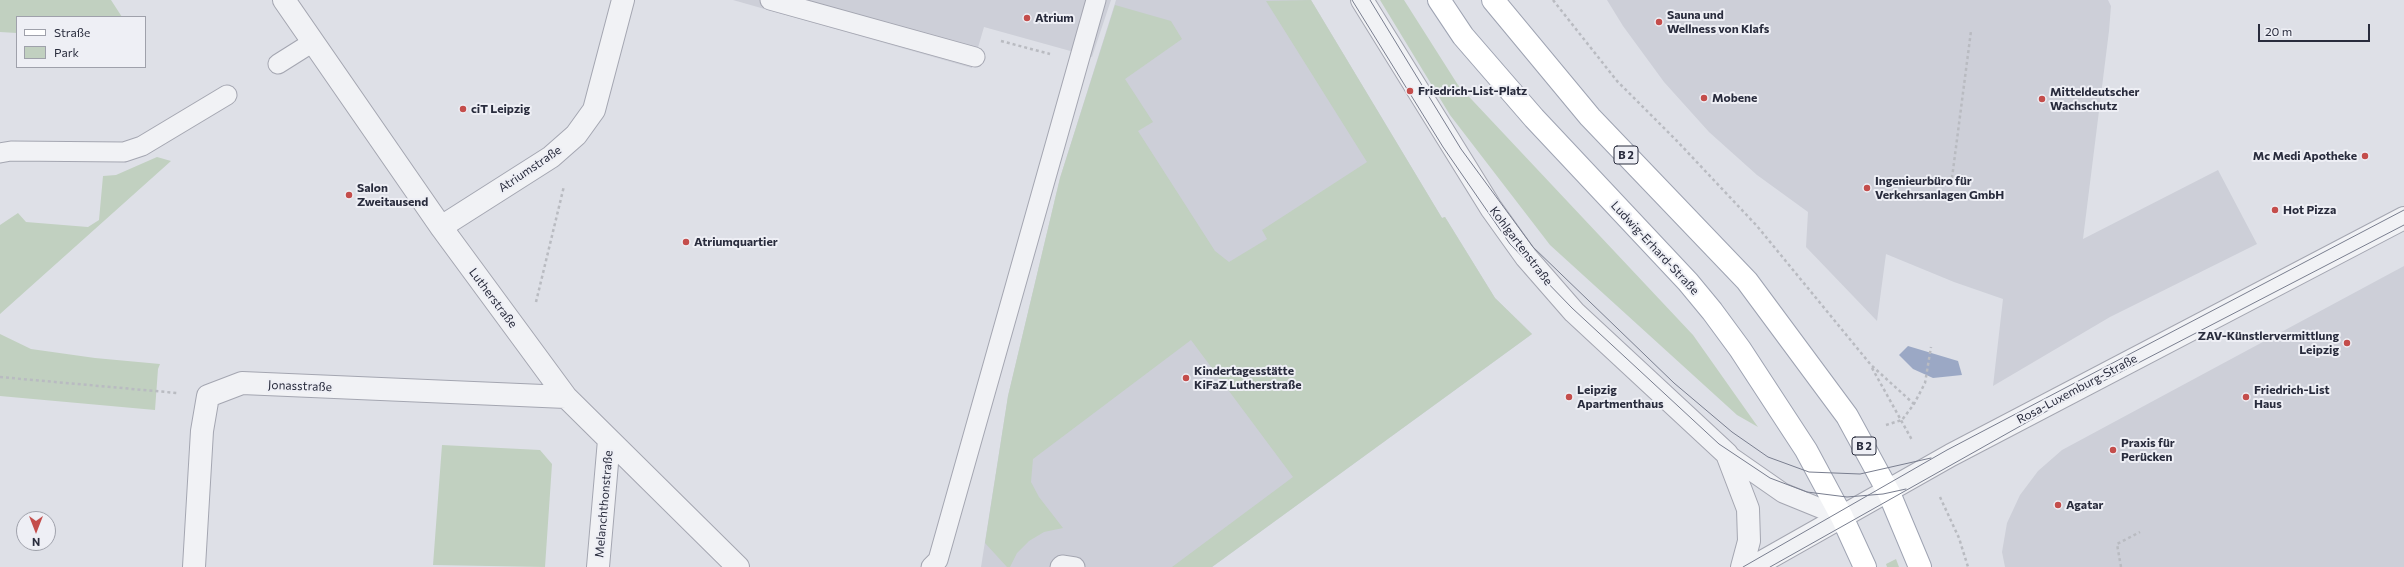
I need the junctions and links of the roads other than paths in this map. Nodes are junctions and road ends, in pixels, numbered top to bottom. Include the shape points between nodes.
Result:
1 (284, 0) edge
2 (623, 0) edge
3 (770, 0) edge
4 (1096, 0) edge
5 (1362, 0) edge
6 (1439, 0) edge
7 (1493, 0) edge
8 (313, 42) junction
9 (975, 57) dead end
10 (278, 64) dead end
11 (227, 95) dead end
12 (0, 153) edge
13 (2404, 218) edge
14 (441, 227) junction
15 (566, 397) junction
16 (609, 440) junction
17 (1727, 454) junction
18 (1888, 491) junction
19 (1842, 517) junction
20 (194, 567) edge
21 (598, 567) edge
22 (738, 567) edge
23 (931, 567) edge
24 (1060, 567) edge
25 (1075, 567) edge
26 (1742, 567) edge
27 (1753, 567) edge
28 (1865, 567) edge
29 (1920, 567) edge

1 - 8 street, Lutherstraße
2 - 14 street, Atriumstraße via 594,110 576,135 551,157
3 - 9 lane
4 - 23 lane via 938,560
5 - 17 street, Kohlgartenstraße via 1491,208 1526,257 1574,312
6 - 19 main road, Ludwig-Erhard-Straße via 1463,36 1534,118 1688,282 1712,311 1806,450
7 - 18 main road, B 2 via 1590,117 1747,281 1847,416
8 - 10 lane
8 - 14 street, Lutherstraße
11 - 12 lane via 142,146 124,152
13 - 18 street, Rosa-Luxemburg-Straße via 1951,455
14 - 15 street, Lutherstraße
15 - 16 street, Lutherstraße
15 - 20 street, Jonasstraße via 242,383 208,396 202,431
16 - 21 street, Melanchthonstraße
16 - 22 street, Lutherstraße
17 - 19 lane, Kohlgartenstraße via 1783,493
17 - 26 street, Kohlgartenstraße via 1748,509 1749,542
18 - 19 street, Rosa-Luxemburg-Straße
18 - 29 main road, B 2
19 - 27 street, Rosa-Luxemburg-Straße
19 - 28 main road
24 - 25 lane

